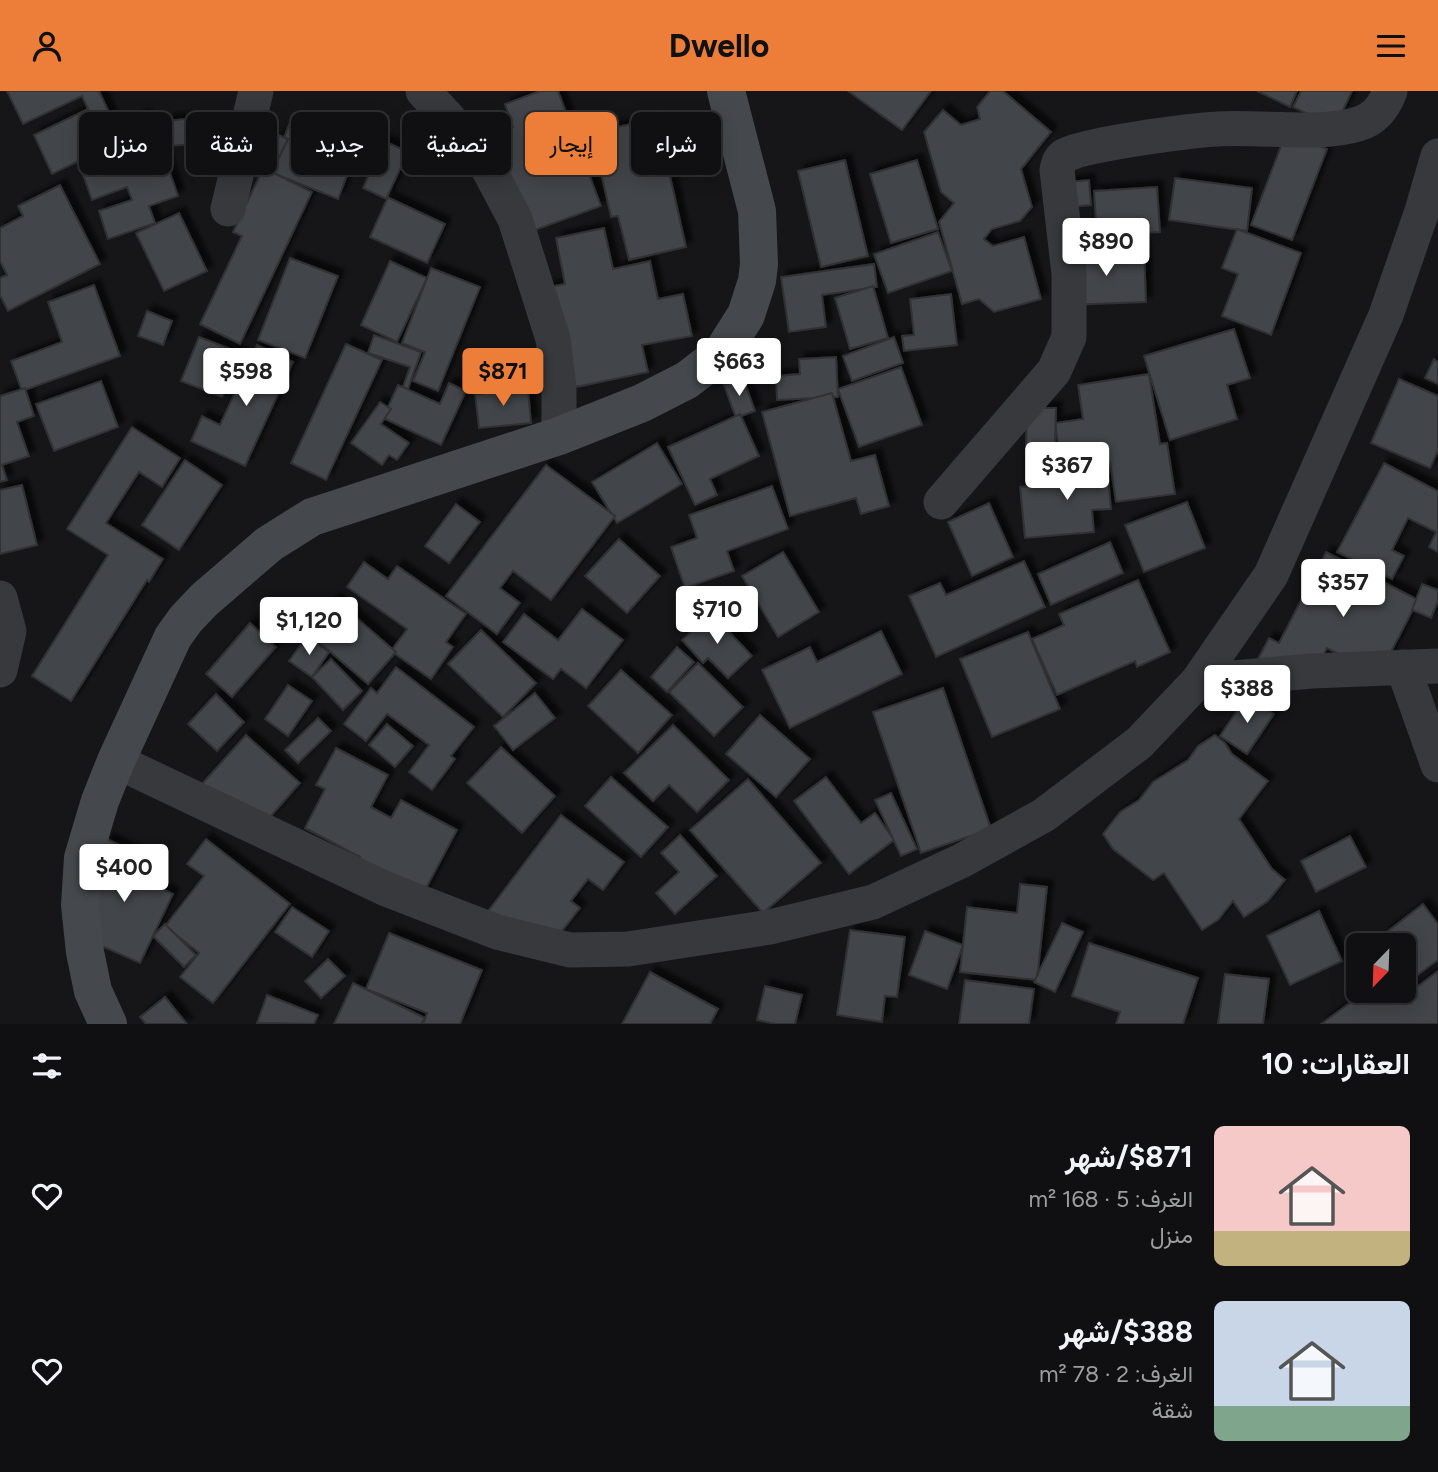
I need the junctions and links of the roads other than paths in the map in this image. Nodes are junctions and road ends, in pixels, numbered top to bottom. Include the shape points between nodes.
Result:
1 (256, 91) edge
2 (423, 91) edge
3 (726, 91) edge
4 (1390, 91) edge
5 (1438, 156) edge
6 (228, 209) dead end
7 (559, 436) junction
8 (941, 502) dead end
9 (0, 598) edge
10 (1438, 666) edge
11 (1403, 667) junction
12 (0, 670) edge
13 (1198, 681) junction
14 (116, 761) junction
15 (1438, 765) edge
16 (108, 1024) edge

1 - 6 street
2 - 7 street via 489,170 515,219 553,339
3 - 7 street via 757,211 758,273 746,315 722,353 687,380
4 - 8 street via 1376,116 1357,124 1217,129 1065,155 1057,170 1069,274 1069,337 1054,371
5 - 13 street via 1386,315 1271,575
7 - 14 street via 312,517 269,544 179,628
9 - 12 street via 9,631
10 - 11 street
11 - 13 street
11 - 15 street
13 - 14 street via 1139,743 1044,815 949,867 873,902 771,927 628,949 570,950 497,932 386,890
14 - 16 street via 83,858 80,905 93,991

